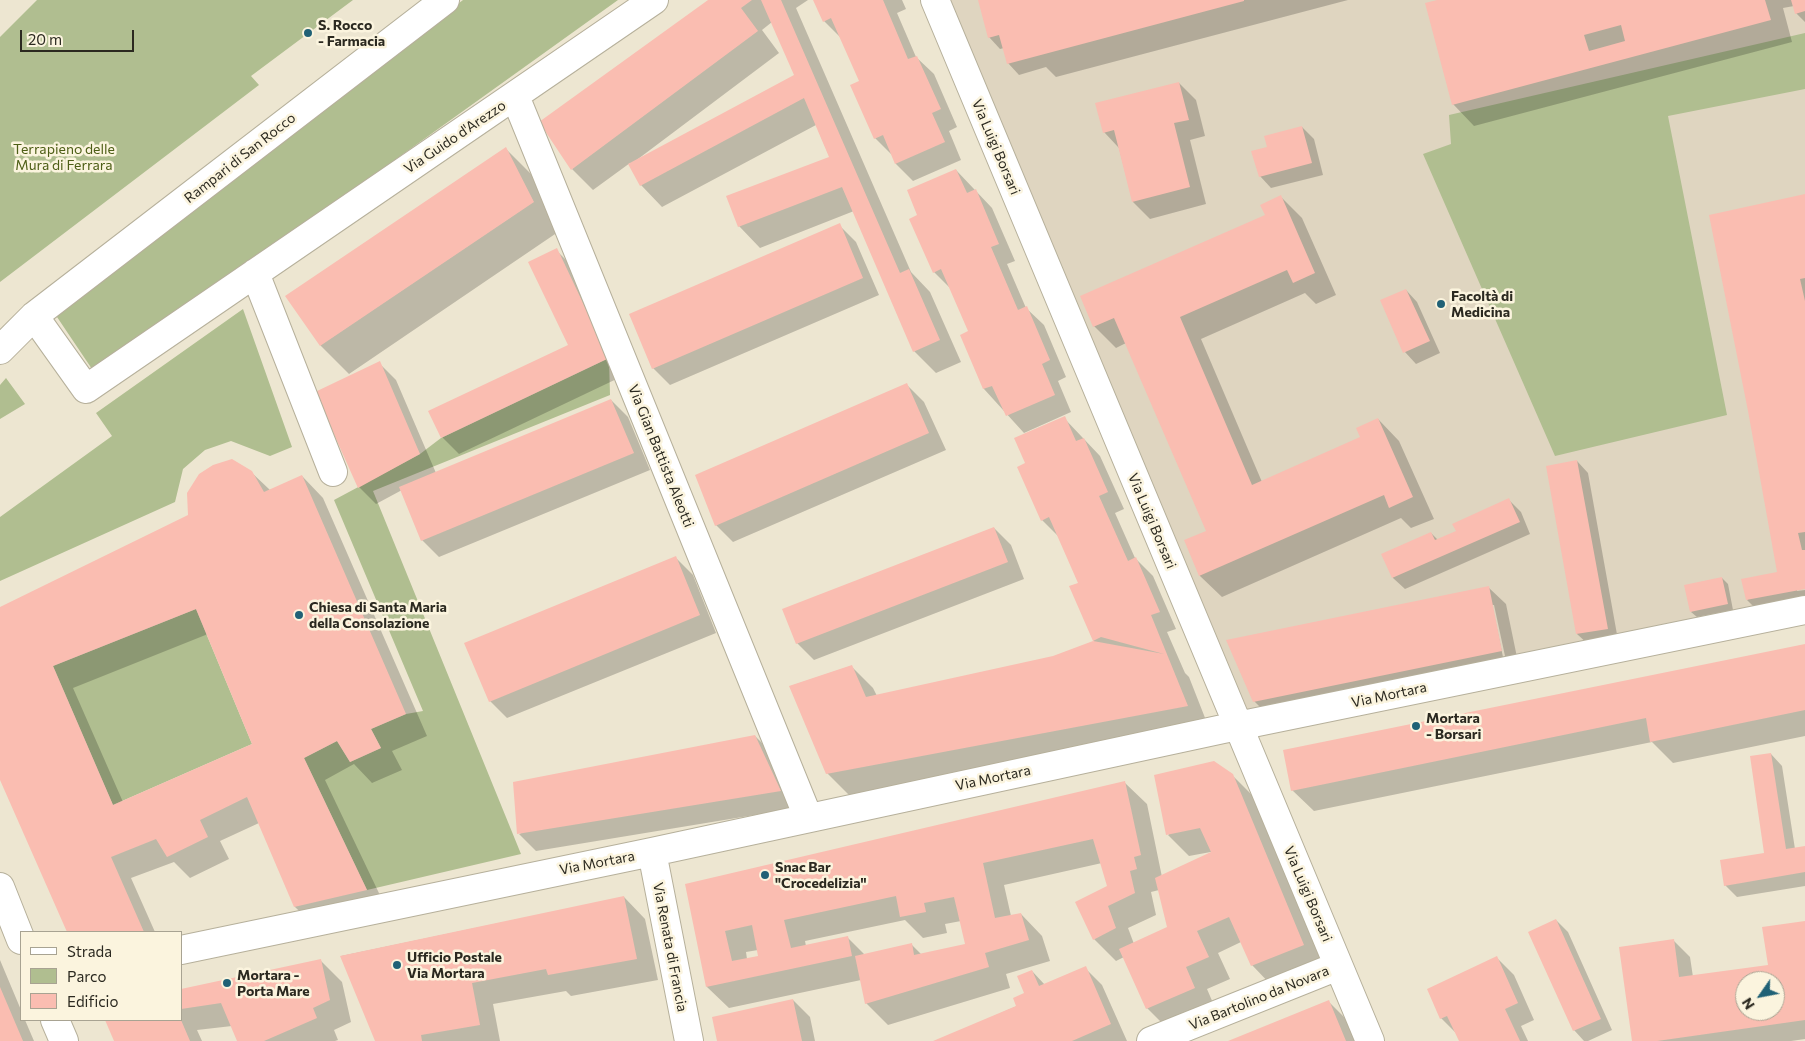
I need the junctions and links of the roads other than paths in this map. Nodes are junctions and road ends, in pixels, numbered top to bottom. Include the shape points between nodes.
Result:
1 (445, 0) edge
2 (654, 0) edge
3 (935, 0) edge
4 (515, 96) junction
5 (255, 273) junction
6 (34, 316) junction
7 (0, 350) edge
8 (0, 364) edge
9 (333, 472) dead end
10 (1805, 610) edge
11 (1238, 726) junction
12 (808, 817) junction
13 (652, 852) junction
14 (0, 887) edge
15 (20, 937) edge
16 (182, 950) edge
17 (1338, 966) junction
18 (55, 1021) edge
19 (64, 1041) edge
20 (689, 1041) edge
21 (1151, 1041) edge
22 (1370, 1041) edge

1 - 6 street, Rampari di San Rocco
2 - 4 street, Via Guido d'Arezzo
3 - 11 street, Via Luigi Borsari
4 - 5 street, Via Guido d'Arezzo
4 - 12 street, Via Gian Battista Aleotti
5 - 6 street, Via Guido d'Arezzo via 86,389
5 - 9 street
6 - 7 street, Rampari di San Rocco
6 - 8 street, Rampari di San Rocco
10 - 11 street, Via Mortara
11 - 12 street, Via Mortara
11 - 17 street, Via Luigi Borsari
12 - 13 street, Via Mortara
13 - 16 street, Via Mortara
13 - 20 street, Via Renata di Francia
14 - 15 street
17 - 21 street, Via Bartolino da Novara
17 - 22 street, Via Luigi Borsari
18 - 19 street

